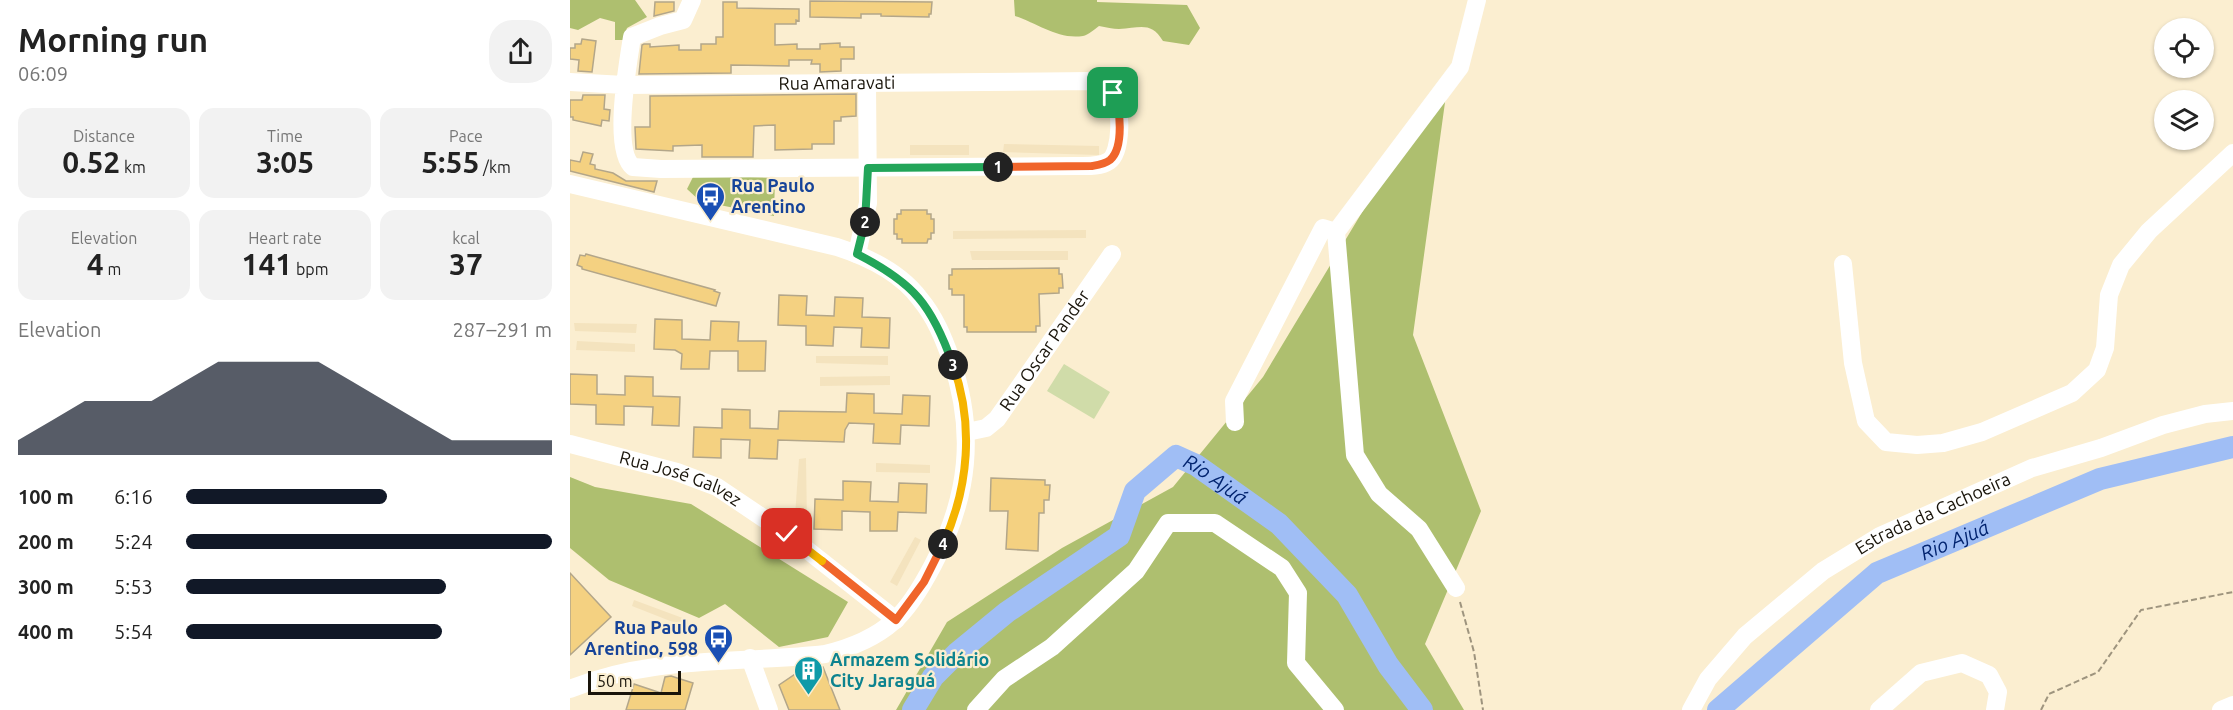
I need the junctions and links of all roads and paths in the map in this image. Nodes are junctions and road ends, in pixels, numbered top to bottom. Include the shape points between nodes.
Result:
1 (692, 0) edge
2 (1477, 0) edge
3 (570, 82) edge
4 (867, 84) junction
5 (624, 85) junction
6 (2233, 153) edge
7 (868, 168) junction
8 (570, 184) edge
9 (1336, 232) junction
10 (857, 254) junction
11 (1112, 254) dead end
12 (1842, 264) dead end
13 (2233, 411) edge
14 (1235, 422) dead end
15 (967, 432) junction
16 (570, 444) edge
17 (1456, 588) joint
18 (2233, 592) edge
19 (896, 620) junction
20 (750, 658) junction
21 (570, 689) edge
22 (2233, 705) edge
23 (769, 710) edge
24 (976, 710) edge
25 (1335, 710) edge
26 (1483, 710) edge
27 (1691, 710) edge
28 (1879, 710) edge
29 (1995, 710) edge
30 (2041, 710) edge
31 (2221, 710) edge

1 - 5 street via 683,20 632,37
2 - 9 street via 1460,67
3 - 5 street, Rua Amaravati
4 - 5 street, Rua Amaravati
4 - 7 street
4 - 7 street, Rua Amaravati via 1094,81 1113,93 1119,117 1117,144 1107,162 1077,166
5 - 7 street via 624,151 633,167
6 - 12 street via 2149,231 2121,265 2109,295 2105,348 2097,370 2072,393 1982,432 1917,445 1886,442 1866,421 1853,363
7 - 10 street via 866,216
8 - 10 street via 790,234
9 - 14 street via 1323,228 1234,401
9 - 17 street via 1355,455 1379,494 1419,529
10 - 15 street via 893,273 932,314 956,373
11 - 15 street, Rua Oscar Pander via 997,419 986,428
13 - 27 street, Estrada da Cachoeira via 2174,422 2032,468 1880,536 1823,571 1745,636 1708,679
15 - 19 street via 963,483 947,535 924,582
16 - 19 street, Rua José Galvez via 717,487 787,534
17 - 26 path via 1474,652
18 - 30 path via 2141,610 2098,672 2049,694
19 - 20 street via 842,650
20 - 21 street via 633,669
20 - 23 street
22 - 31 street
24 - 25 street via 1004,679 1052,647 1136,571 1168,523 1215,523 1282,568 1298,593 1296,663
28 - 29 street via 1921,673 1962,663 1989,675 1998,692

